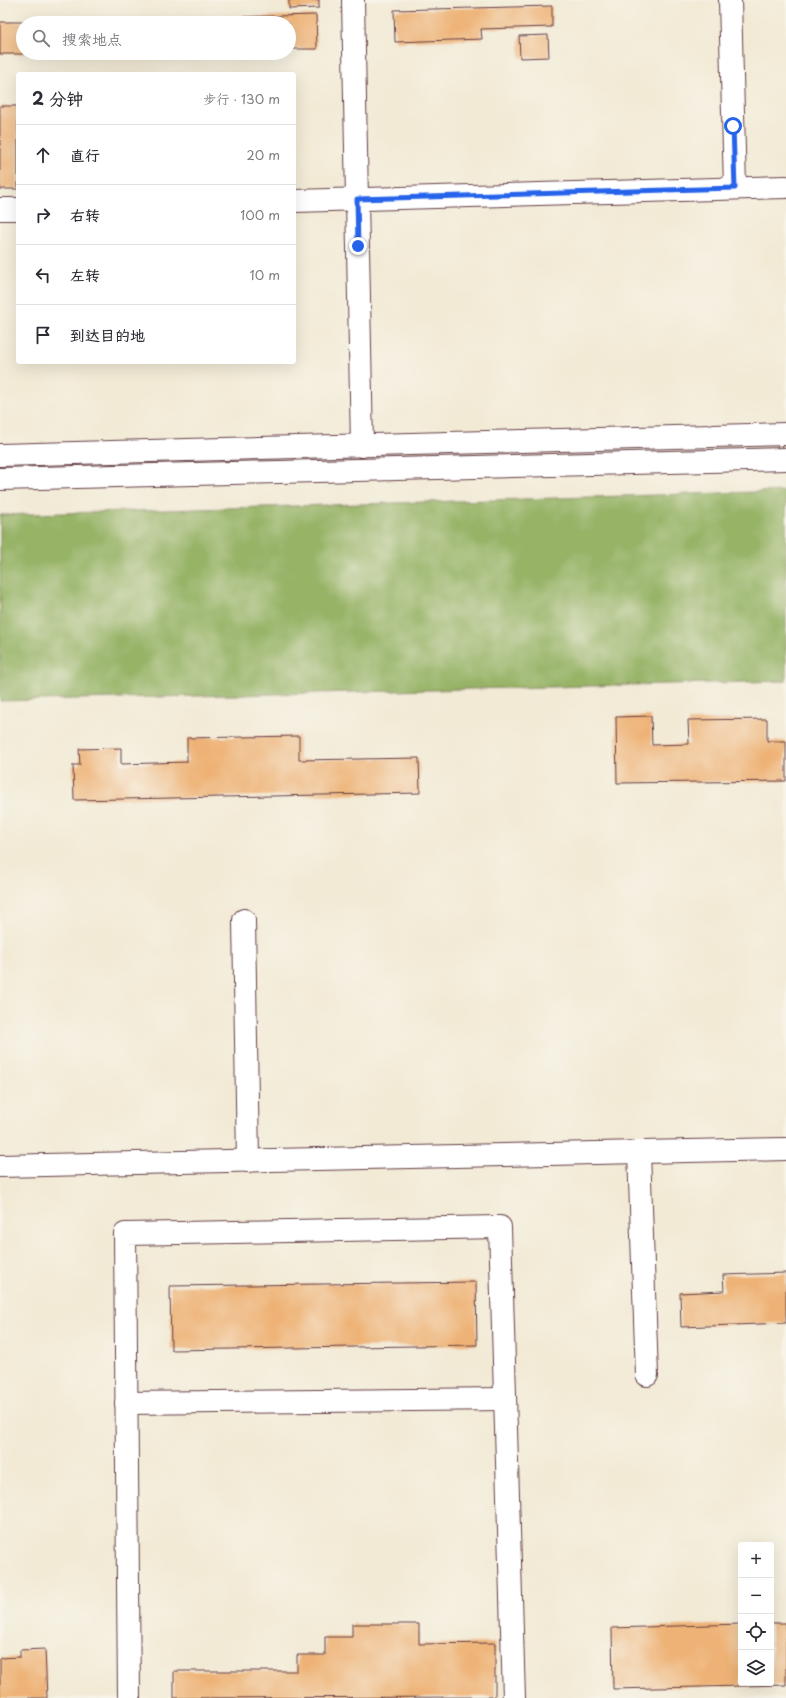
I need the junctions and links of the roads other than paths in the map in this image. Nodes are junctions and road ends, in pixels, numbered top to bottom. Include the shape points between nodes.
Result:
1 (353, 0) edge
2 (730, 0) edge
3 (786, 187) edge
4 (735, 188) junction
5 (357, 199) junction
6 (296, 201) edge
7 (0, 209) edge
8 (16, 209) edge
9 (786, 434) edge
10 (362, 446) junction
11 (0, 456) edge
12 (786, 459) edge
13 (0, 479) edge
14 (244, 920) dead end
15 (786, 1149) edge
16 (639, 1152) junction
17 (248, 1161) junction
18 (0, 1166) edge
19 (646, 1375) dead end
20 (505, 1399) junction
21 (126, 1403) junction
22 (129, 1698) edge
23 (514, 1698) edge

1 - 5 street
2 - 4 street
3 - 4 street
4 - 5 street
5 - 6 street
5 - 10 street
7 - 8 street
9 - 10 street
10 - 11 street
12 - 13 street
14 - 17 street
15 - 16 street
16 - 17 street
16 - 19 street
17 - 18 street
20 - 21 street
20 - 21 street via 500,1227 124,1234
20 - 23 street
21 - 22 street

